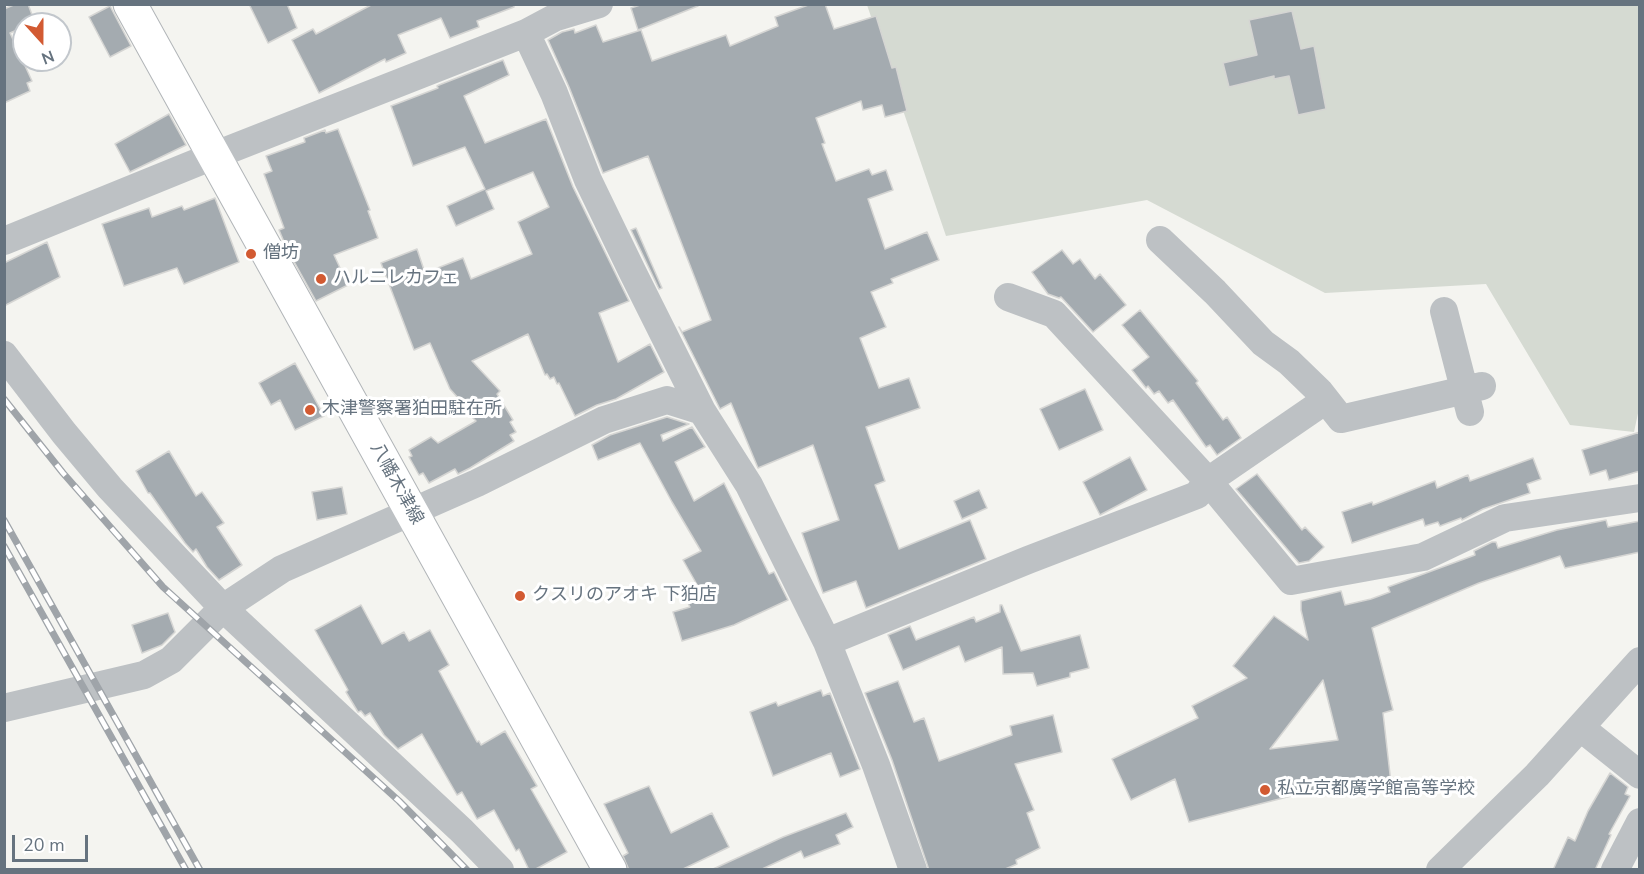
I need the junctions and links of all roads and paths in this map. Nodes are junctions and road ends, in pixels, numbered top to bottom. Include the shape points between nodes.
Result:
1 (130, 4) edge
2 (599, 4) edge
3 (553, 11) edge
4 (526, 33) junction
5 (213, 156) junction
6 (1160, 240) dead end
7 (4, 241) edge
8 (1008, 297) dead end
9 (1444, 311) dead end
10 (4, 355) edge
11 (1326, 400) junction
12 (702, 411) junction
13 (1208, 481) junction
14 (1640, 498) edge
15 (410, 511) junction
16 (224, 608) junction
17 (827, 642) junction
18 (1640, 661) edge
19 (4, 708) edge
20 (1581, 728) junction
21 (1640, 775) edge
22 (1640, 822) edge
23 (1451, 866) edge
24 (500, 870) edge
25 (610, 870) edge
26 (913, 870) edge
27 (1615, 870) edge

1 - 5 main road, 八幡木津線
2 - 3 street
3 - 4 street
4 - 5 street
4 - 12 street via 588,180
5 - 7 street
5 - 15 main road, 八幡木津線
6 - 11 street
8 - 13 street via 1054,314
9 - 11 street via 1472,396 1341,419
10 - 16 street via 110,488
11 - 13 street
12 - 15 street via 667,400 604,420 524,461
12 - 17 street via 749,485
13 - 14 street via 1291,580 1423,557 1505,518
13 - 17 street via 1197,495
15 - 16 street via 282,569
15 - 25 main road, 八幡木津線
16 - 19 street via 171,660 144,675
16 - 24 street
17 - 26 street
18 - 20 street
20 - 21 street
20 - 23 street
22 - 27 street

